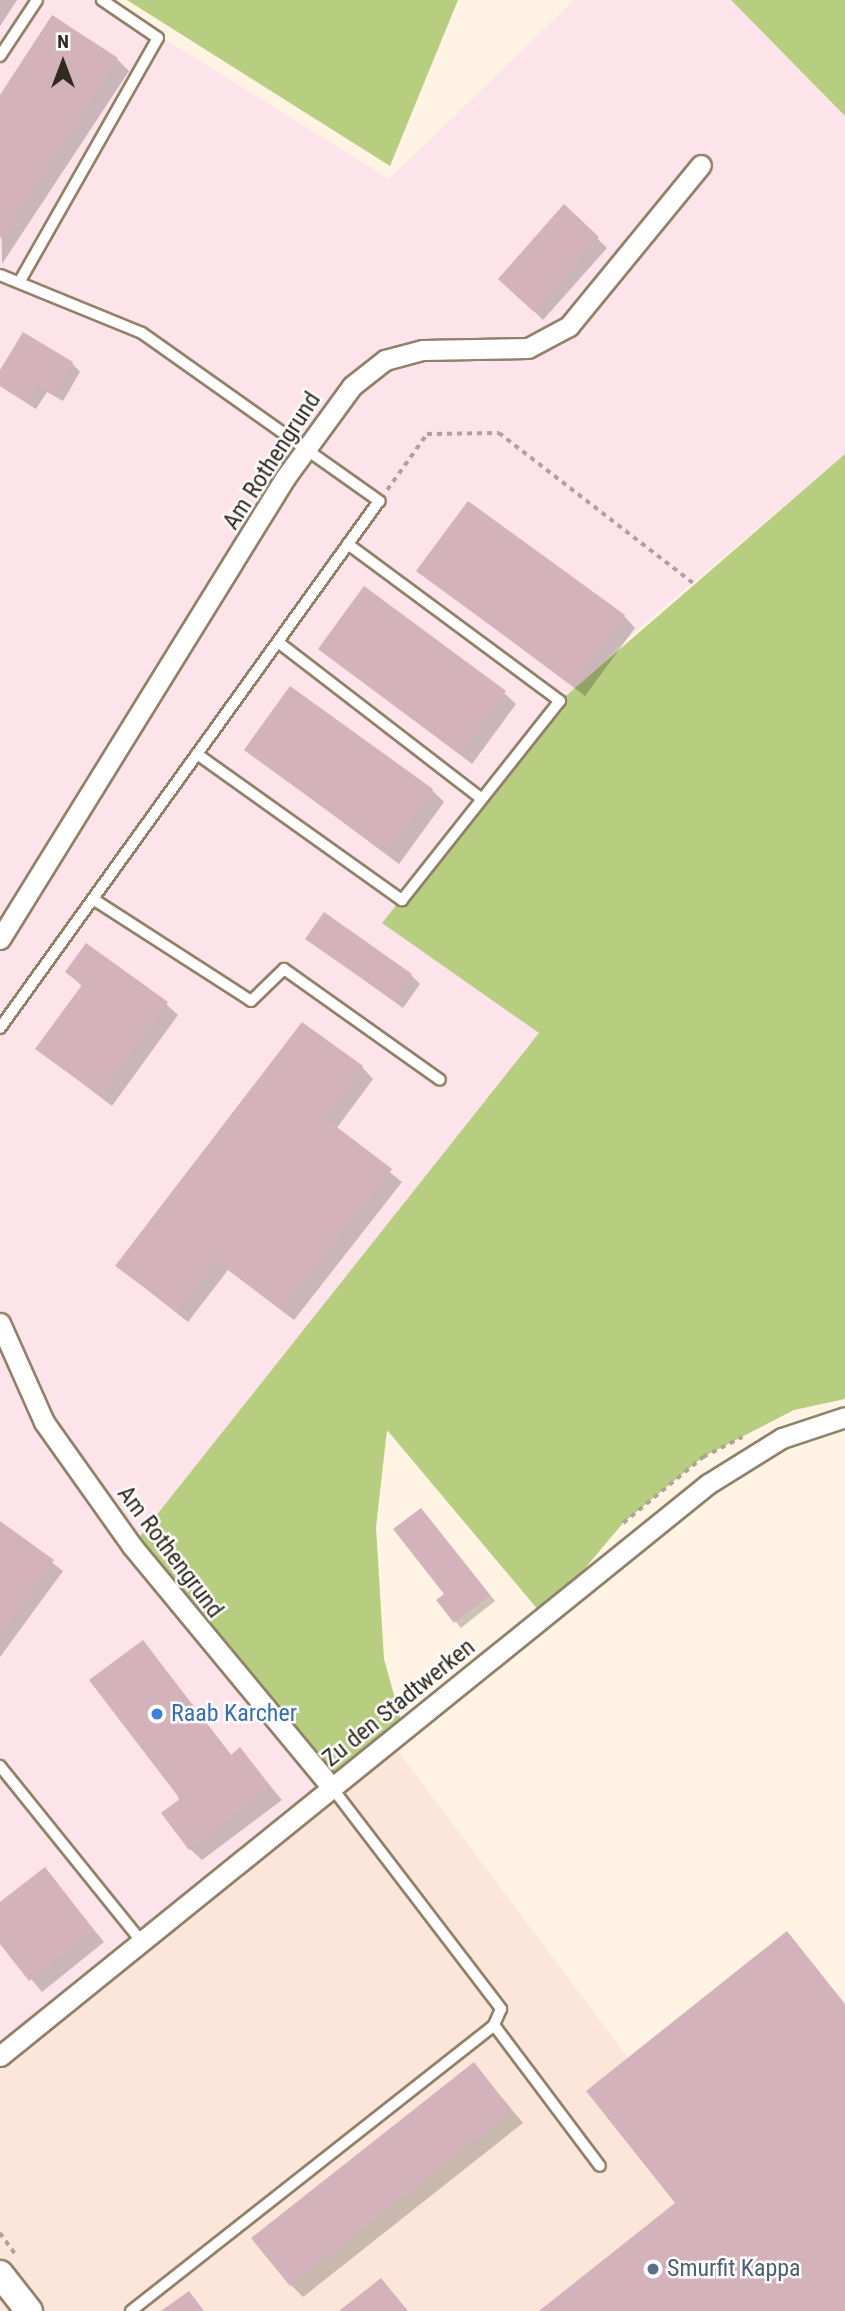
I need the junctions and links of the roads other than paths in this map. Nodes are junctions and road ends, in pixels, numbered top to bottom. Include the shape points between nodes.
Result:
1 (37, 0) edge
2 (102, 0) edge
3 (0, 56) edge
4 (701, 165) dead end
5 (0, 275) edge
6 (21, 279) junction
7 (304, 447) junction
8 (348, 544) junction
9 (278, 642) junction
10 (197, 754) junction
11 (482, 799) junction
12 (93, 899) junction
13 (0, 939) edge
14 (0, 1028) edge
15 (440, 1080) dead end
16 (0, 1323) edge
17 (845, 1418) edge
18 (0, 1766) edge
19 (333, 1788) junction
20 (142, 1942) junction
21 (494, 2025) junction
22 (0, 2056) edge
23 (600, 2166) dead end
24 (0, 2274) edge
25 (29, 2311) edge
26 (131, 2311) edge

1 - 3 lane
2 - 6 lane via 158,38
4 - 7 street, Am Rothengrund via 569,326 528,348 423,350 385,360 352,386
5 - 6 lane
6 - 7 lane via 142,333
7 - 8 lane via 379,501
7 - 13 street, Am Rothengrund
8 - 9 lane
8 - 11 lane via 560,701
9 - 10 lane
9 - 11 lane
10 - 11 lane via 402,900
10 - 12 lane
12 - 14 lane
12 - 15 lane via 251,1001 284,969
16 - 19 street, Am Rothengrund via 44,1422 132,1546
17 - 19 street, Zu den Stadtwerken via 782,1438 708,1484
18 - 20 lane
19 - 20 street, Zu den Stadtwerken
19 - 21 lane via 501,2009
20 - 22 street, Zu den Stadtwerken
21 - 23 lane
21 - 26 lane
24 - 25 main road

